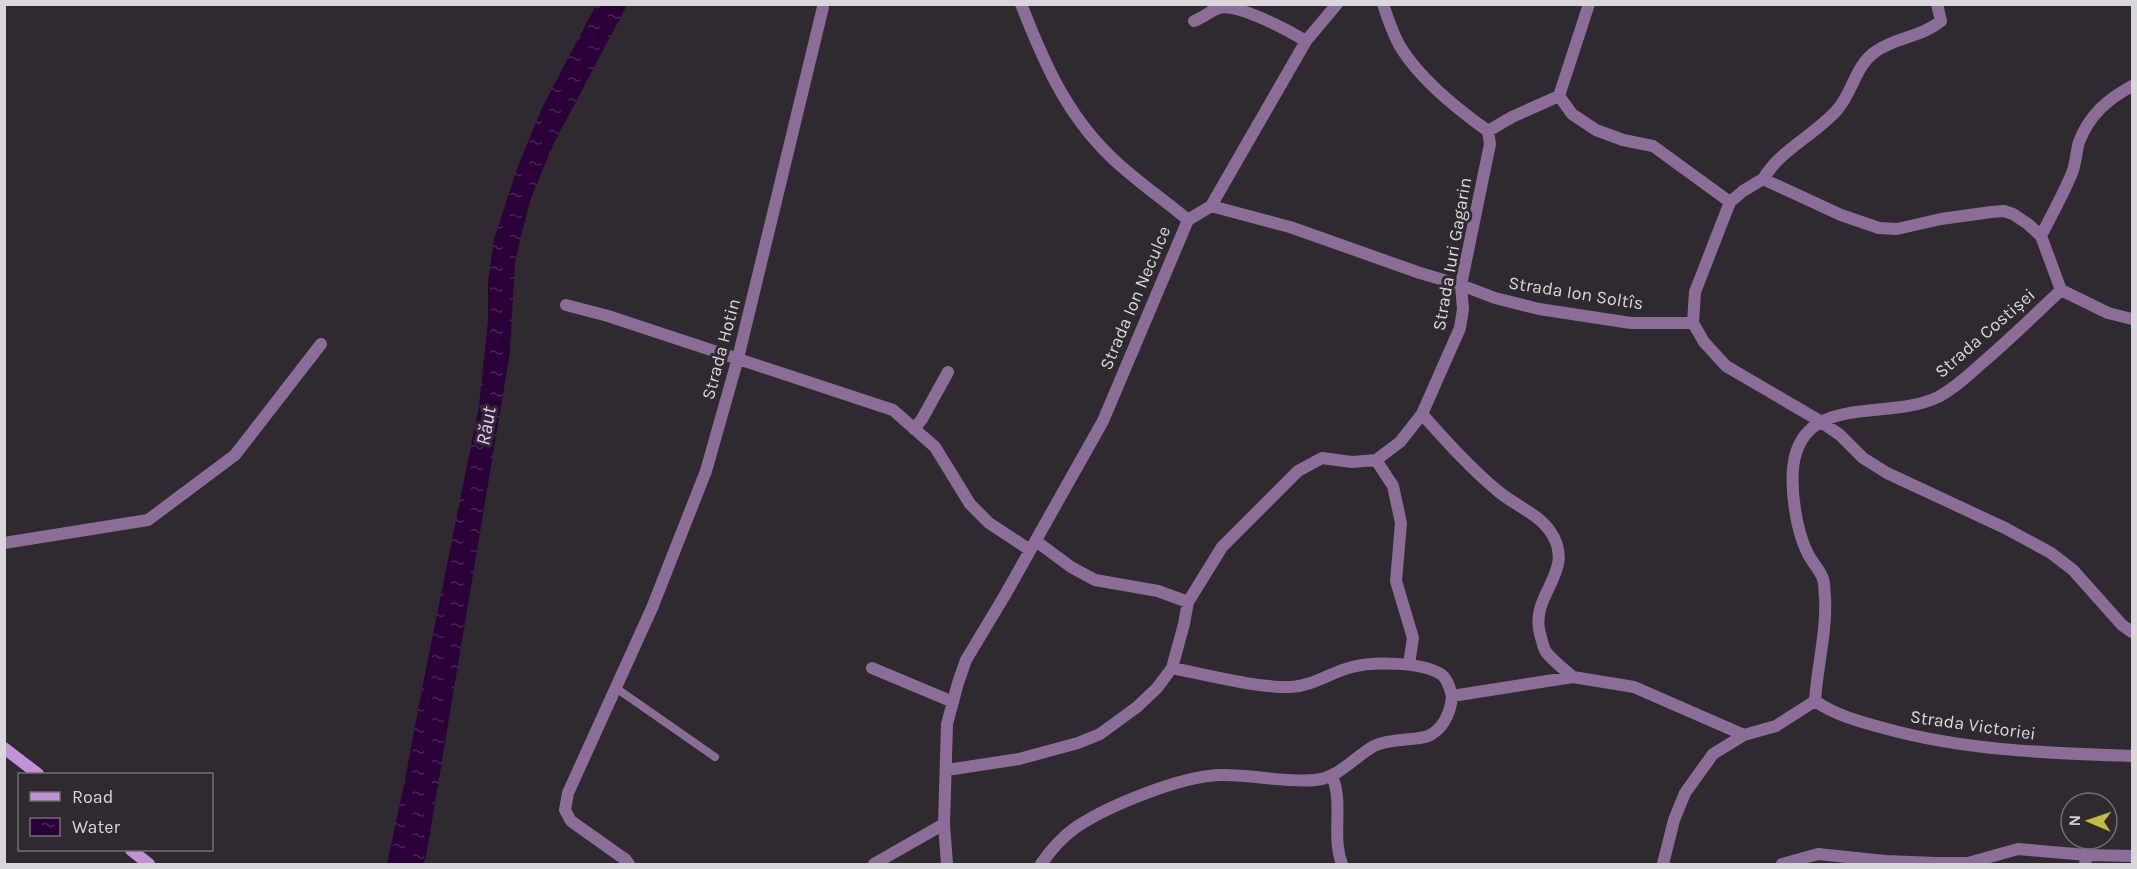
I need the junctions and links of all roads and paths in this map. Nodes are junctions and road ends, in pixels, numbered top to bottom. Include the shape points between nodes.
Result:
1 (1021, 4) edge
2 (1337, 4) edge
3 (1383, 4) edge
4 (1589, 4) edge
5 (1937, 4) edge
6 (823, 6) edge
7 (1194, 21) dead end
8 (1306, 41) junction
9 (2133, 86) edge
10 (1559, 96) junction
11 (1488, 131) junction
12 (1764, 179) junction
13 (1730, 202) junction
14 (1211, 207) junction
15 (1188, 220) junction
16 (2041, 236) junction
17 (1461, 285) junction
18 (2061, 290) junction
19 (566, 304) dead end
20 (2133, 319) edge
21 (1693, 323) junction
22 (321, 344) dead end
23 (738, 358) junction
24 (948, 372) dead end
25 (1422, 414) junction
26 (1820, 421) junction
27 (914, 429) junction
28 (1376, 460) junction
29 (4, 543) edge
30 (1033, 545) junction
31 (1188, 602) junction
32 (2133, 632) edge
33 (1409, 664) junction
34 (872, 668) dead end
35 (1172, 668) junction
36 (1573, 677) junction
37 (616, 688) junction
38 (1452, 696) junction
39 (1815, 701) junction
40 (953, 702) junction
41 (1744, 735) junction
42 (4, 748) edge
43 (2133, 756) edge
44 (715, 757) dead end
45 (947, 770) junction
46 (37, 773) edge
47 (1332, 776) junction
48 (944, 824) junction
49 (133, 851) edge
50 (2133, 856) edge
51 (2086, 860) edge
52 (149, 864) edge
53 (629, 864) edge
54 (874, 864) edge
55 (947, 864) edge
56 (1041, 864) edge
57 (1342, 864) edge
58 (1663, 864) edge
59 (1782, 864) edge

1 - 15 street via 1043,60 1070,109 1108,155
2 - 8 street
3 - 11 street via 1401,48 1453,105
4 - 10 street
5 - 12 street via 1941,21 1929,30 1888,43 1873,53 1860,67 1837,110 1777,161
6 - 23 street, Strada Hotin
7 - 8 street via 1220,8 1244,11
8 - 14 street
9 - 16 street via 2100,108 2089,122 2072,172
10 - 11 street
10 - 13 street via 1572,114 1596,130 1653,146
11 - 17 street, Strada Iuri Gagarin via 1489,155
12 - 13 street
12 - 16 street via 1879,228 1896,229 2004,211
13 - 21 street via 1695,292
14 - 15 street, Strada Ion Neculce
14 - 17 street, Strada Ion Soltîs via 1290,227
15 - 30 street, Strada Ion Neculce via 1103,421
16 - 18 street
17 - 21 street, Strada Ion Soltîs via 1539,309 1631,323
17 - 25 street, Strada Iuri Gagarin via 1460,328
18 - 20 street, Strada Costișei via 2108,313
18 - 26 street, Strada Costișei via 1957,386 1937,397 1892,410 1853,412
19 - 23 street
21 - 26 street via 1726,366
22 - 29 street via 236,455 148,520
23 - 27 street via 893,410
23 - 37 street, Strada Hotin via 706,471
24 - 27 street
25 - 28 street, Strada Iuri Gagarin via 1400,442
25 - 36 street via 1464,461 1550,531 1561,555 1557,572 1543,597 1538,624 1545,650
26 - 32 street via 1887,473 2051,553 2073,570 2116,619
26 - 39 street via 1798,443 1793,467 1796,514 1806,551 1824,580 1826,615
27 - 30 street via 935,447 970,504 989,523
28 - 31 street via 1322,458 1298,471 1222,547
28 - 33 street via 1393,486 1401,523 1396,581 1413,638
30 - 31 street via 1095,580 1158,591
30 - 40 street, Strada Ion Neculce via 966,660
31 - 35 street
33 - 35 street via 1353,666 1292,687
33 - 38 street via 1442,675
34 - 40 street
35 - 45 street via 1137,707 1100,734 1019,759
36 - 38 street
36 - 41 street via 1634,687
37 - 44 lane
37 - 53 street, Strada Hotin via 568,793 565,810 571,821
38 - 47 street via 1444,722 1431,735 1393,739 1375,746
39 - 41 street via 1776,726
39 - 43 street, Strada Victoriei via 1832,713 1930,740 2036,753
40 - 45 street, Strada Ion Neculce via 947,724
41 - 58 street via 1713,754 1685,793
42 - 46 main road
45 - 48 street, Strada Ion Neculce
47 - 56 street via 1297,780 1218,775 1160,789 1121,803 1074,829 1050,850
47 - 57 street via 1336,786 1336,849
48 - 54 street
48 - 55 street, Strada Ion Neculce
49 - 52 main road
50 - 51 street
51 - 59 street via 2018,849 1968,863 1818,854

